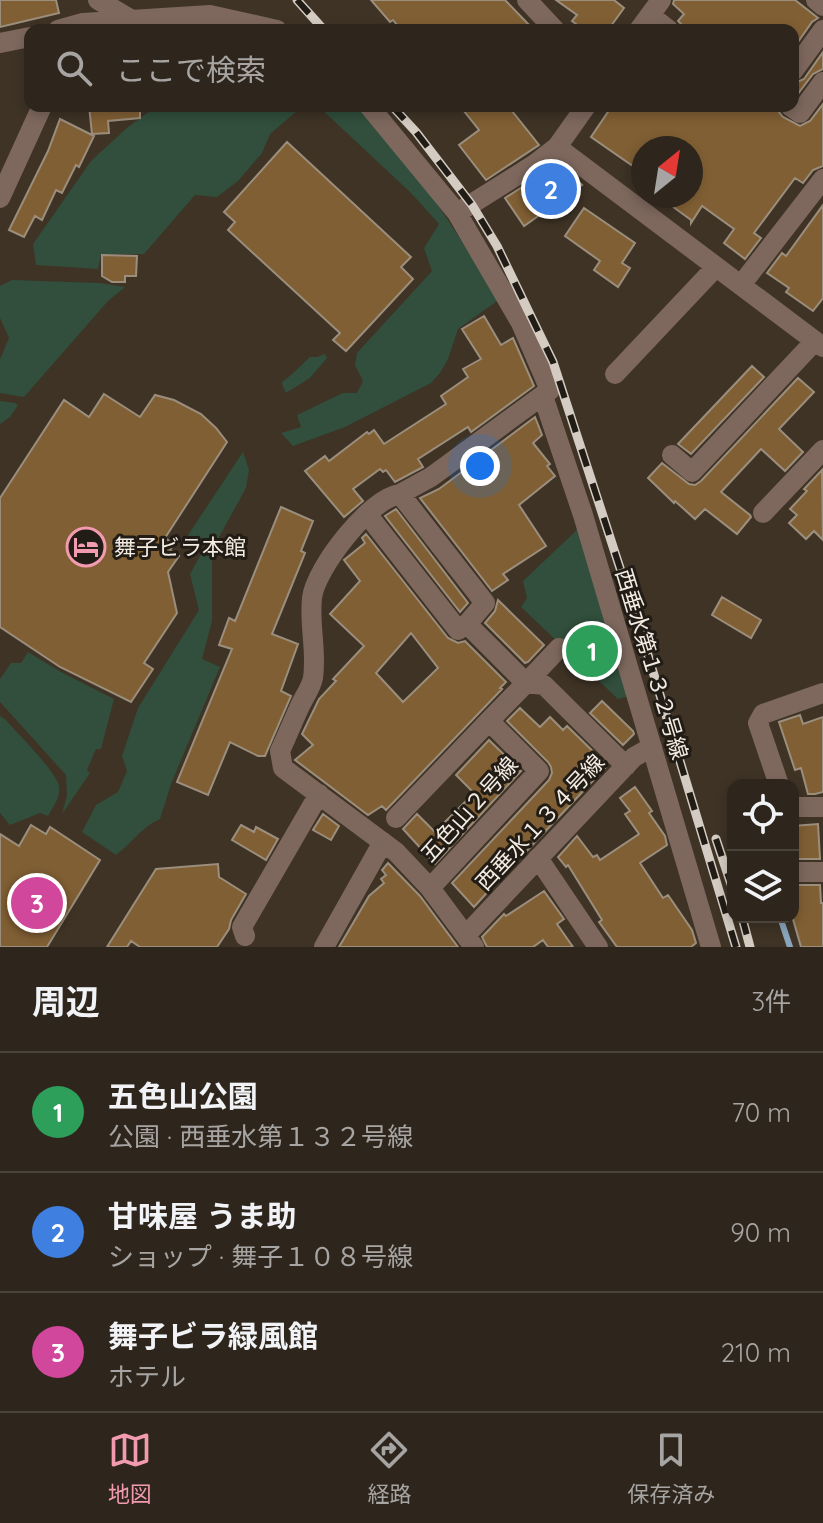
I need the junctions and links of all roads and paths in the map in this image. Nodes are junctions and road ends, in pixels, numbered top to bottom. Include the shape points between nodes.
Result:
1 (98, 0) edge
2 (527, 0) edge
3 (816, 0) edge
4 (823, 6) edge
5 (216, 8) edge
6 (154, 9) edge
7 (132, 20) junction
8 (98, 24) edge
9 (260, 24) edge
10 (549, 24) edge
11 (823, 30) edge
12 (24, 38) edge
13 (0, 43) edge
14 (799, 63) edge
15 (823, 82) edge
16 (39, 112) edge
17 (374, 112) edge
18 (582, 112) edge
19 (799, 112) edge
20 (557, 147) junction
21 (823, 179) edge
22 (0, 198) edge
23 (457, 213) junction
24 (716, 267) junction
25 (741, 285) junction
26 (819, 344) edge
27 (615, 374) dead end
28 (543, 396) junction
29 (823, 450) edge
30 (672, 455) dead end
31 (400, 494) junction
32 (763, 513) dead end
33 (367, 514) junction
34 (467, 624) junction
35 (559, 648) dead end
36 (526, 683) junction
37 (823, 694) edge
38 (489, 721) junction
39 (652, 747) junction
40 (626, 766) junction
41 (777, 779) edge
42 (319, 794) junction
43 (799, 807) edge
44 (823, 807) edge
45 (385, 832) junction
46 (538, 858) junction
47 (799, 872) edge
48 (823, 872) edge
49 (430, 888) junction
50 (245, 936) dead end
51 (470, 941) edge
52 (324, 947) edge
53 (598, 947) edge
54 (711, 947) edge

1 - 7 street
2 - 10 street
3 - 4 street
5 - 6 street
5 - 9 street
6 - 7 street
7 - 8 street
11 - 14 street
12 - 13 street
15 - 19 street
16 - 22 street
17 - 23 street
18 - 20 street
20 - 23 street
20 - 24 street
21 - 25 street
23 - 28 street, 西垂水第１３２号線 via 521,323 550,390
24 - 25 street
24 - 27 street
25 - 26 street
26 - 30 street via 692,472
28 - 31 street
28 - 39 street, 西垂水第１３２号線
29 - 32 street
31 - 33 street
31 - 34 street via 485,603
33 - 34 street via 458,630
33 - 42 street via 314,586 313,681 280,751 283,768
34 - 36 street
35 - 36 street
36 - 38 street
36 - 40 street via 544,685
37 - 41 street via 763,714 758,723
38 - 45 street, 五色山２号線
38 - 49 street, 五色山２号線 via 539,771
39 - 40 street, 西垂水１３４号線
39 - 54 street, 西垂水第１３２号線
40 - 46 street, 西垂水１３４号線
42 - 45 street
42 - 50 street via 242,927
43 - 44 street
45 - 49 street
45 - 52 street, 五色山２号線
46 - 51 street, 西垂水１３４号線
46 - 53 street
47 - 48 street
49 - 51 street

